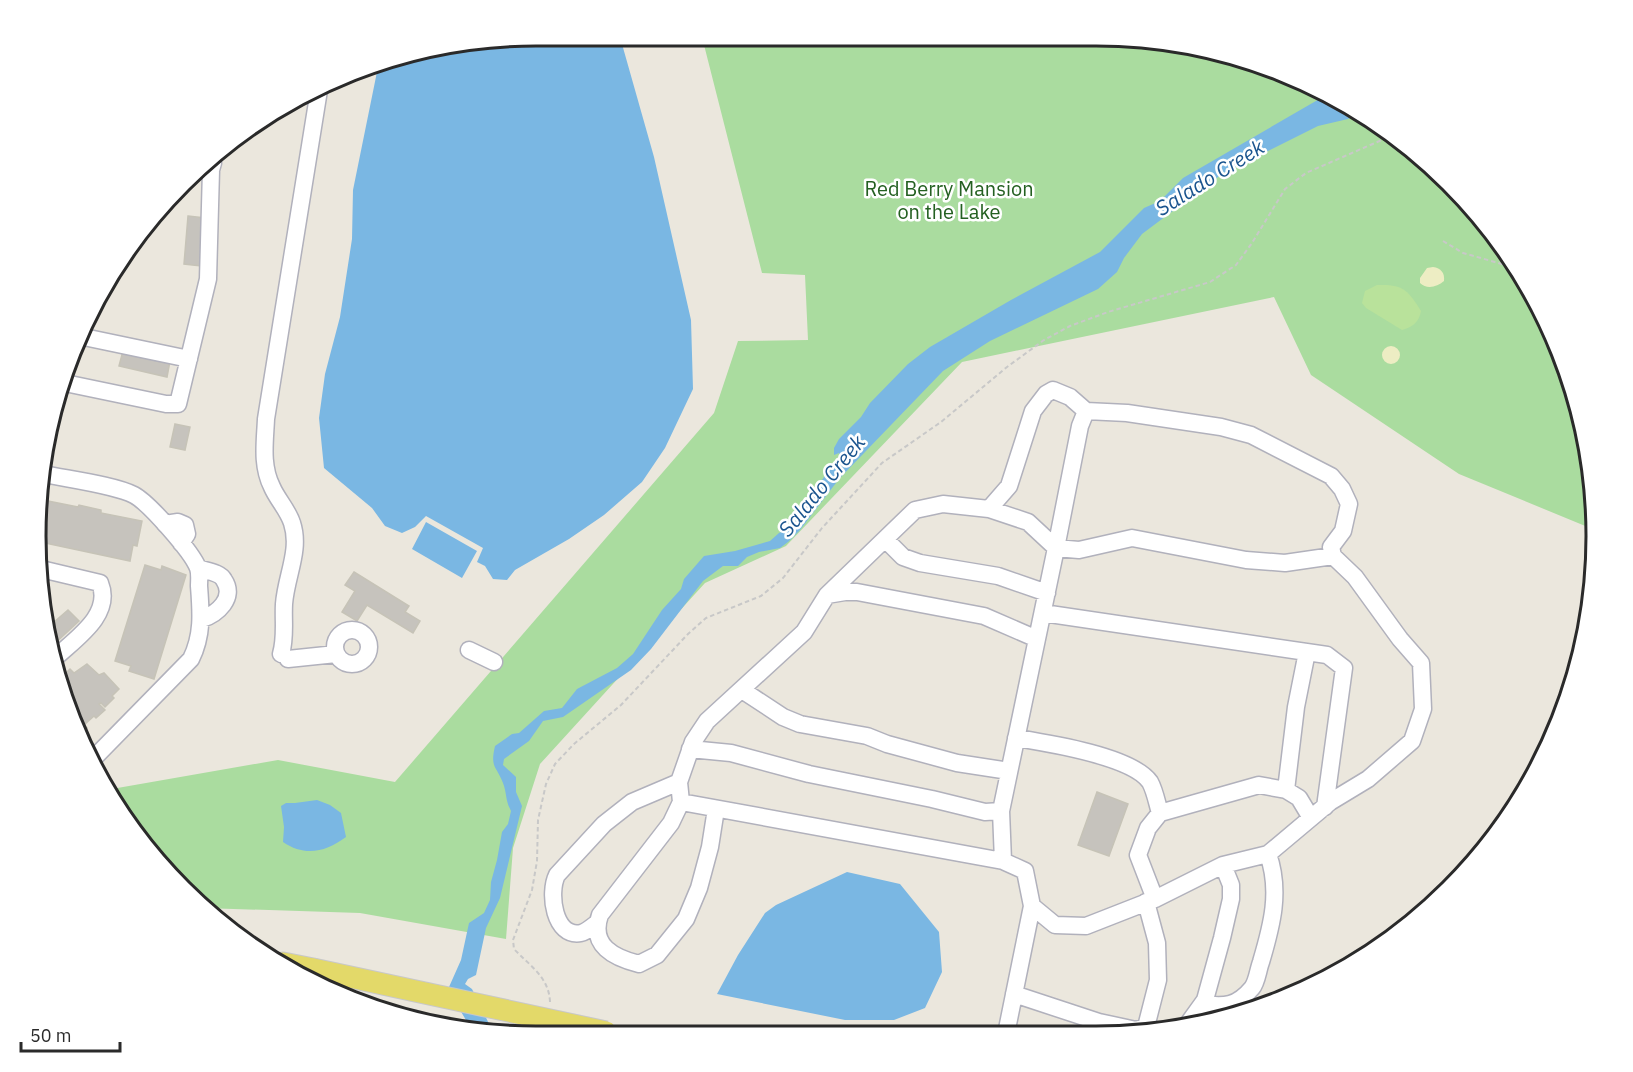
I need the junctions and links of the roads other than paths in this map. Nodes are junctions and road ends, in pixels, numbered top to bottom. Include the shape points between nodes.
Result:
1 (318, 98) edge
2 (213, 168) edge
3 (89, 338) edge
4 (189, 359) junction
5 (70, 384) edge
6 (1086, 411) junction
7 (51, 475) edge
8 (989, 509) junction
9 (885, 539) junction
10 (1056, 548) junction
11 (1333, 556) junction
12 (198, 568) junction
13 (48, 571) edge
14 (1047, 593) junction
15 (827, 595) junction
16 (1043, 613) junction
17 (202, 619) junction
18 (1037, 639) junction
19 (469, 650) dead end
20 (1307, 652) junction
21 (61, 653) edge
22 (336, 654) dead end
23 (494, 662) dead end
24 (742, 690) junction
25 (1016, 738) junction
26 (690, 749) junction
27 (98, 754) edge
28 (1009, 771) junction
29 (679, 782) junction
30 (1286, 790) junction
31 (681, 802) junction
32 (1325, 807) junction
33 (716, 809) junction
34 (1000, 811) junction
35 (1160, 813) junction
36 (1311, 818) junction
37 (1268, 854) junction
38 (1003, 861) junction
39 (1223, 865) junction
40 (1150, 901) junction
41 (1032, 906) junction
42 (597, 923) junction
43 (305, 967) edge
44 (1014, 994) junction
45 (1203, 1004) junction
46 (1194, 1016) edge
47 (1147, 1022) edge
48 (1113, 1025) edge
49 (578, 1026) edge
50 (1008, 1026) edge

1 - 22 lane via 266,419 264,462 271,485 292,523 296,553 284,604 285,657
2 - 4 lane via 207,279
3 - 4 lane
4 - 5 lane via 178,404
6 - 8 lane via 1070,397 1053,390 1046,394 1033,411 1009,486
6 - 10 lane
6 - 11 lane via 1127,413 1251,435 1331,476 1349,504 1343,531 1331,548
7 - 12 lane via 135,495 165,524
8 - 9 lane via 943,504 915,510
8 - 10 lane via 1028,522
9 - 14 lane via 903,557 920,563 998,576
9 - 15 lane
10 - 11 lane via 1079,550 1131,538 1246,560 1285,562
10 - 14 lane
11 - 32 lane via 1355,577 1421,663 1423,709 1412,741 1368,779
12 - 17 lane
12 - 17 lane via 218,574 225,580 227,591 225,603 214,615
13 - 21 lane via 100,583 104,592 95,620
14 - 16 lane
15 - 18 lane via 857,592 984,616
15 - 24 lane via 804,632
16 - 18 lane
16 - 20 lane
17 - 27 lane via 191,659
18 - 25 lane
19 - 23 lane
20 - 30 lane
20 - 32 lane via 1327,655 1344,668
24 - 26 lane via 707,721
24 - 28 lane via 800,724 867,736 957,763
25 - 28 lane
25 - 35 lane via 1111,759 1138,772 1149,781
26 - 29 lane
26 - 34 lane via 731,753 985,812
28 - 34 lane
29 - 31 lane
29 - 42 lane via 632,802 603,824 552,884 556,918 562,926 582,933
30 - 35 lane via 1259,785
30 - 36 lane via 1299,798
31 - 33 lane
31 - 42 lane via 671,823
32 - 36 lane
33 - 38 lane
33 - 42 lane via 699,888 686,919 657,955 639,964 609,953 600,940
34 - 38 lane
35 - 40 lane via 1148,828 1138,855
36 - 37 lane
37 - 39 lane
37 - 45 lane via 1275,892 1268,936 1253,986 1237,1001 1222,1007
38 - 41 lane via 1025,871
39 - 40 lane
39 - 45 lane via 1231,885 1231,899
40 - 41 lane via 1086,926 1055,925
40 - 47 lane via 1158,980
41 - 44 lane
43 - 49 main road, bridge
44 - 48 lane
44 - 50 lane
45 - 46 lane

